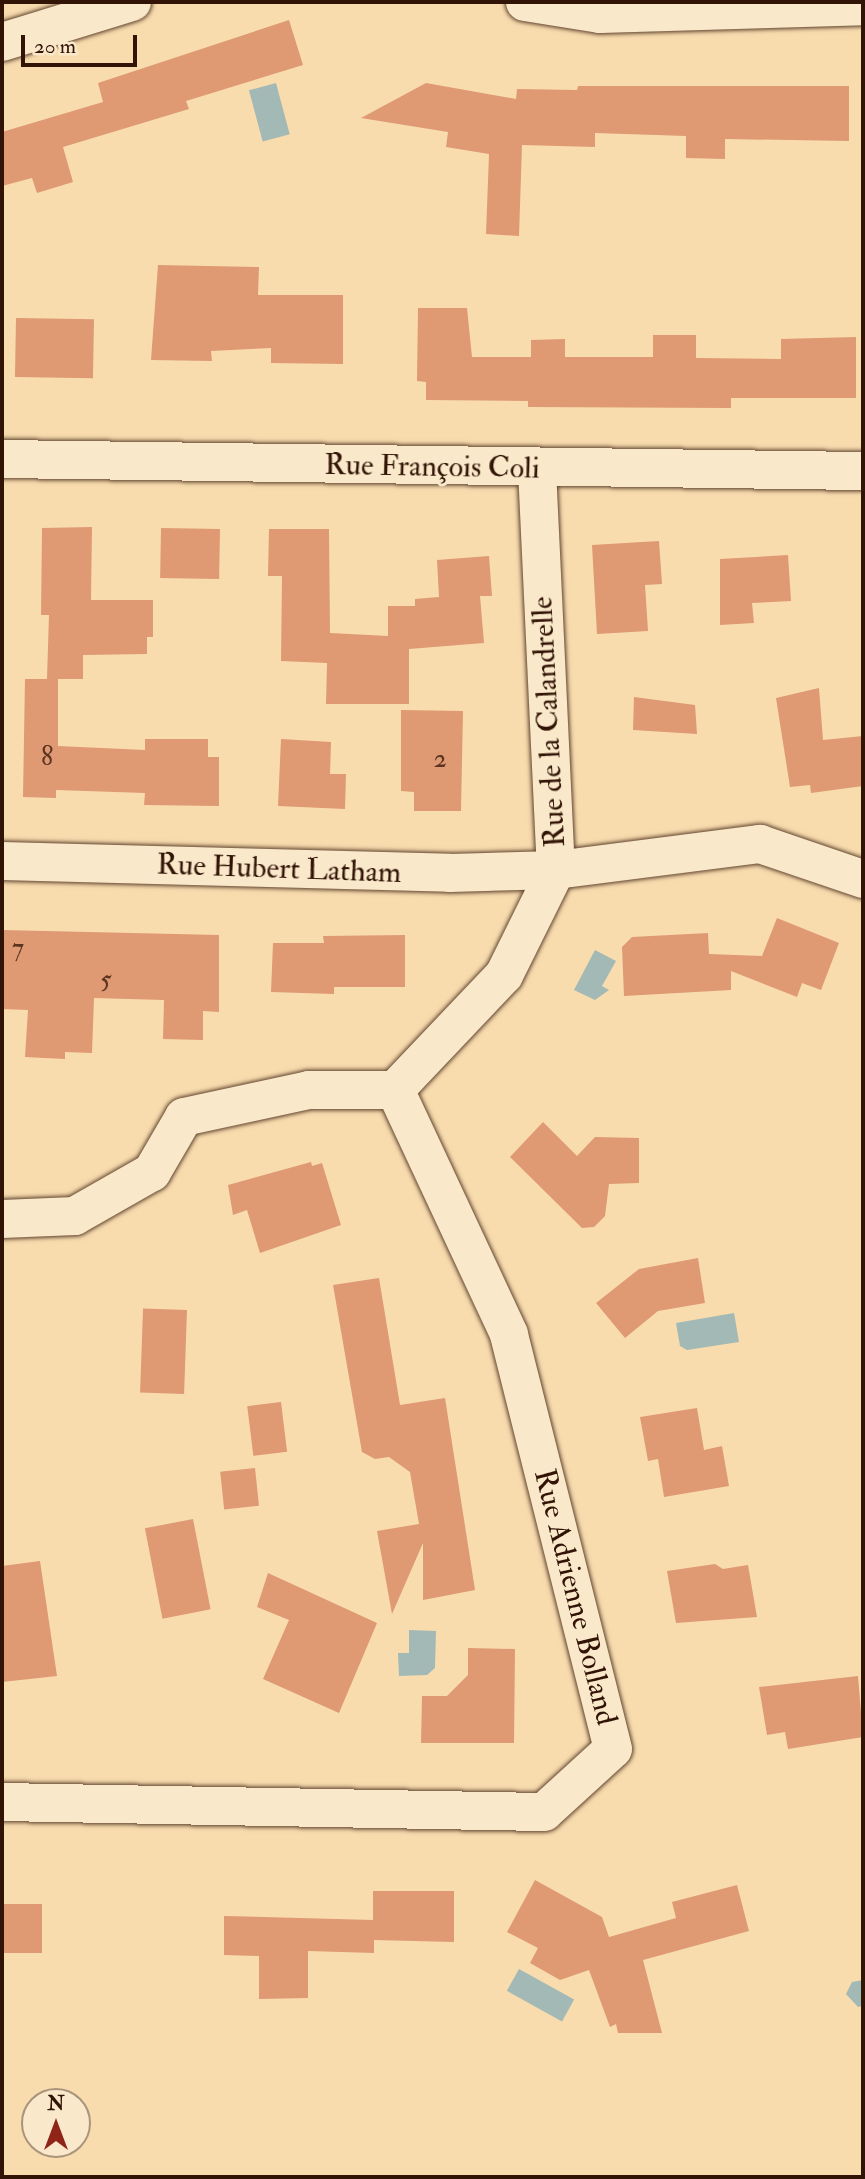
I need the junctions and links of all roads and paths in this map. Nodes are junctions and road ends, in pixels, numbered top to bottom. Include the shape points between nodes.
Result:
1 (132, 2) edge
2 (526, 2) edge
3 (863, 6) edge
4 (2, 42) edge
5 (2, 459) edge
6 (537, 469) junction
7 (863, 471) edge
8 (2, 861) edge
9 (556, 870) junction
10 (863, 879) edge
11 (395, 1090) junction
12 (2, 1219) edge
13 (2, 1802) edge

1 - 4 street
2 - 3 street via 600,14
5 - 6 street, Rue François Coli
6 - 7 street, Rue François Coli
6 - 9 street, Rue de la Calandrelle
8 - 9 street, Rue Hubert Latham via 450,873
9 - 10 street, Rue de la Calandrelle via 761,844
9 - 11 street via 504,975
11 - 12 street via 309,1090 184,1117 152,1172 75,1216
11 - 13 street, Rue Adrienne Bolland via 509,1334 613,1749 544,1812

